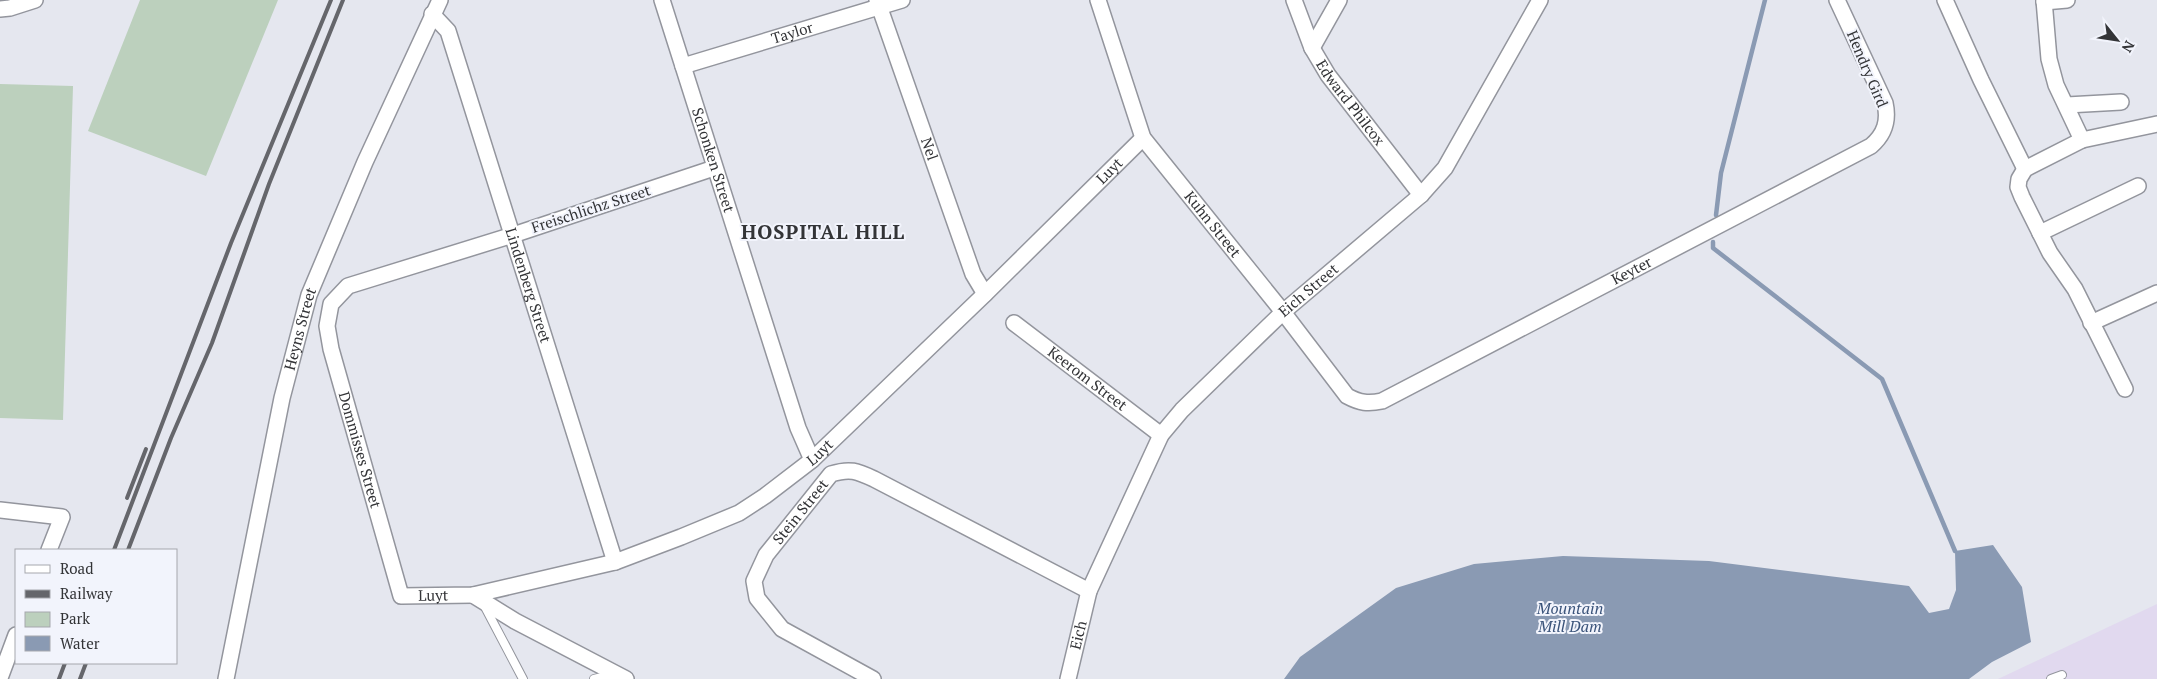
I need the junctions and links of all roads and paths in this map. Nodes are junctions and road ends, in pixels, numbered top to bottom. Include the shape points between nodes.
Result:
1 (34, 0) edge
2 (440, 0) edge
3 (662, 0) edge
4 (902, 0) edge
5 (1098, 0) edge
6 (1294, 0) edge
7 (1339, 0) edge
8 (1540, 0) edge
9 (1837, 0) edge
10 (1945, 0) edge
11 (2067, 0) edge
12 (2044, 1) edge
13 (878, 4) edge
14 (0, 9) edge
15 (432, 14) junction
16 (1312, 48) junction
17 (683, 66) junction
18 (2121, 102) dead end
19 (2066, 105) junction
20 (2157, 124) edge
21 (1143, 138) junction
22 (1880, 138) joint
23 (2082, 140) junction
24 (714, 168) junction
25 (2025, 169) junction
26 (2138, 186) dead end
27 (1421, 195) junction
28 (2040, 233) junction
29 (513, 235) junction
30 (2157, 293) edge
31 (986, 294) junction
32 (331, 304) joint
33 (1283, 312) junction
34 (1014, 324) dead end
35 (2091, 324) junction
36 (2125, 390) dead end
37 (1382, 401) joint
38 (1162, 436) junction
39 (812, 460) junction
40 (0, 510) edge
41 (49, 549) edge
42 (615, 562) junction
43 (1089, 591) junction
44 (401, 596) joint
45 (478, 598) junction
46 (15, 639) edge
47 (2062, 675) dead end
48 (0, 678) edge
49 (226, 679) edge
50 (523, 679) edge
51 (594, 679) edge
52 (613, 679) edge
53 (626, 679) edge
54 (873, 679) edge
55 (1068, 679) edge
56 (2051, 679) edge

1 - 14 street
2 - 15 street, Heyns Street
3 - 17 street, Schonken Street
4 - 13 street, Taylor
5 - 21 street, Kuhn Street
6 - 16 street, Edward Philcox
7 - 16 street
8 - 27 street, Eich Street via 1445,168
9 - 22 street, Hendry Gird via 1885,104 1886,126
10 - 25 street
11 - 12 street
12 - 19 street via 2049,59
13 - 17 street, Taylor
13 - 31 street, Nel via 973,274
15 - 29 street, Lindenberg Street via 448,31
15 - 49 street, Heyns Street via 338,222 309,295 282,398
16 - 27 street, Edward Philcox via 1328,75
17 - 24 street, Schonken Street
18 - 19 street
19 - 23 street
20 - 23 street
21 - 31 street, Luyt
21 - 33 street, Kuhn Street
22 - 37 street, Keyter via 1860,152
23 - 25 street
24 - 29 street, Freischlichz Street
24 - 39 street, Schonken Street via 798,428
25 - 28 street via 2018,187
26 - 28 street
27 - 33 street, Eich Street
28 - 35 street via 2075,288
29 - 32 street, Freischlichz Street via 348,286
29 - 42 street, Lindenberg Street
30 - 35 street
31 - 39 street, Luyt
32 - 44 street, Dommisses Street via 327,326 331,349
33 - 37 street, Kuhn Street via 1347,396 1359,403
33 - 38 street, Eich Street via 1182,410
34 - 38 street, Keerom Street
35 - 36 street
38 - 43 street, Eich Street
39 - 42 street, Luyt via 738,512
40 - 41 street via 62,517
42 - 45 street, Luyt
43 - 54 street, Stein Street via 866,475 844,470 831,474 766,555 754,580 756,598 782,628
43 - 55 street, Eich
44 - 45 street, Luyt
45 - 50 lane
45 - 53 street
46 - 48 street
47 - 56 lane
51 - 52 lane

